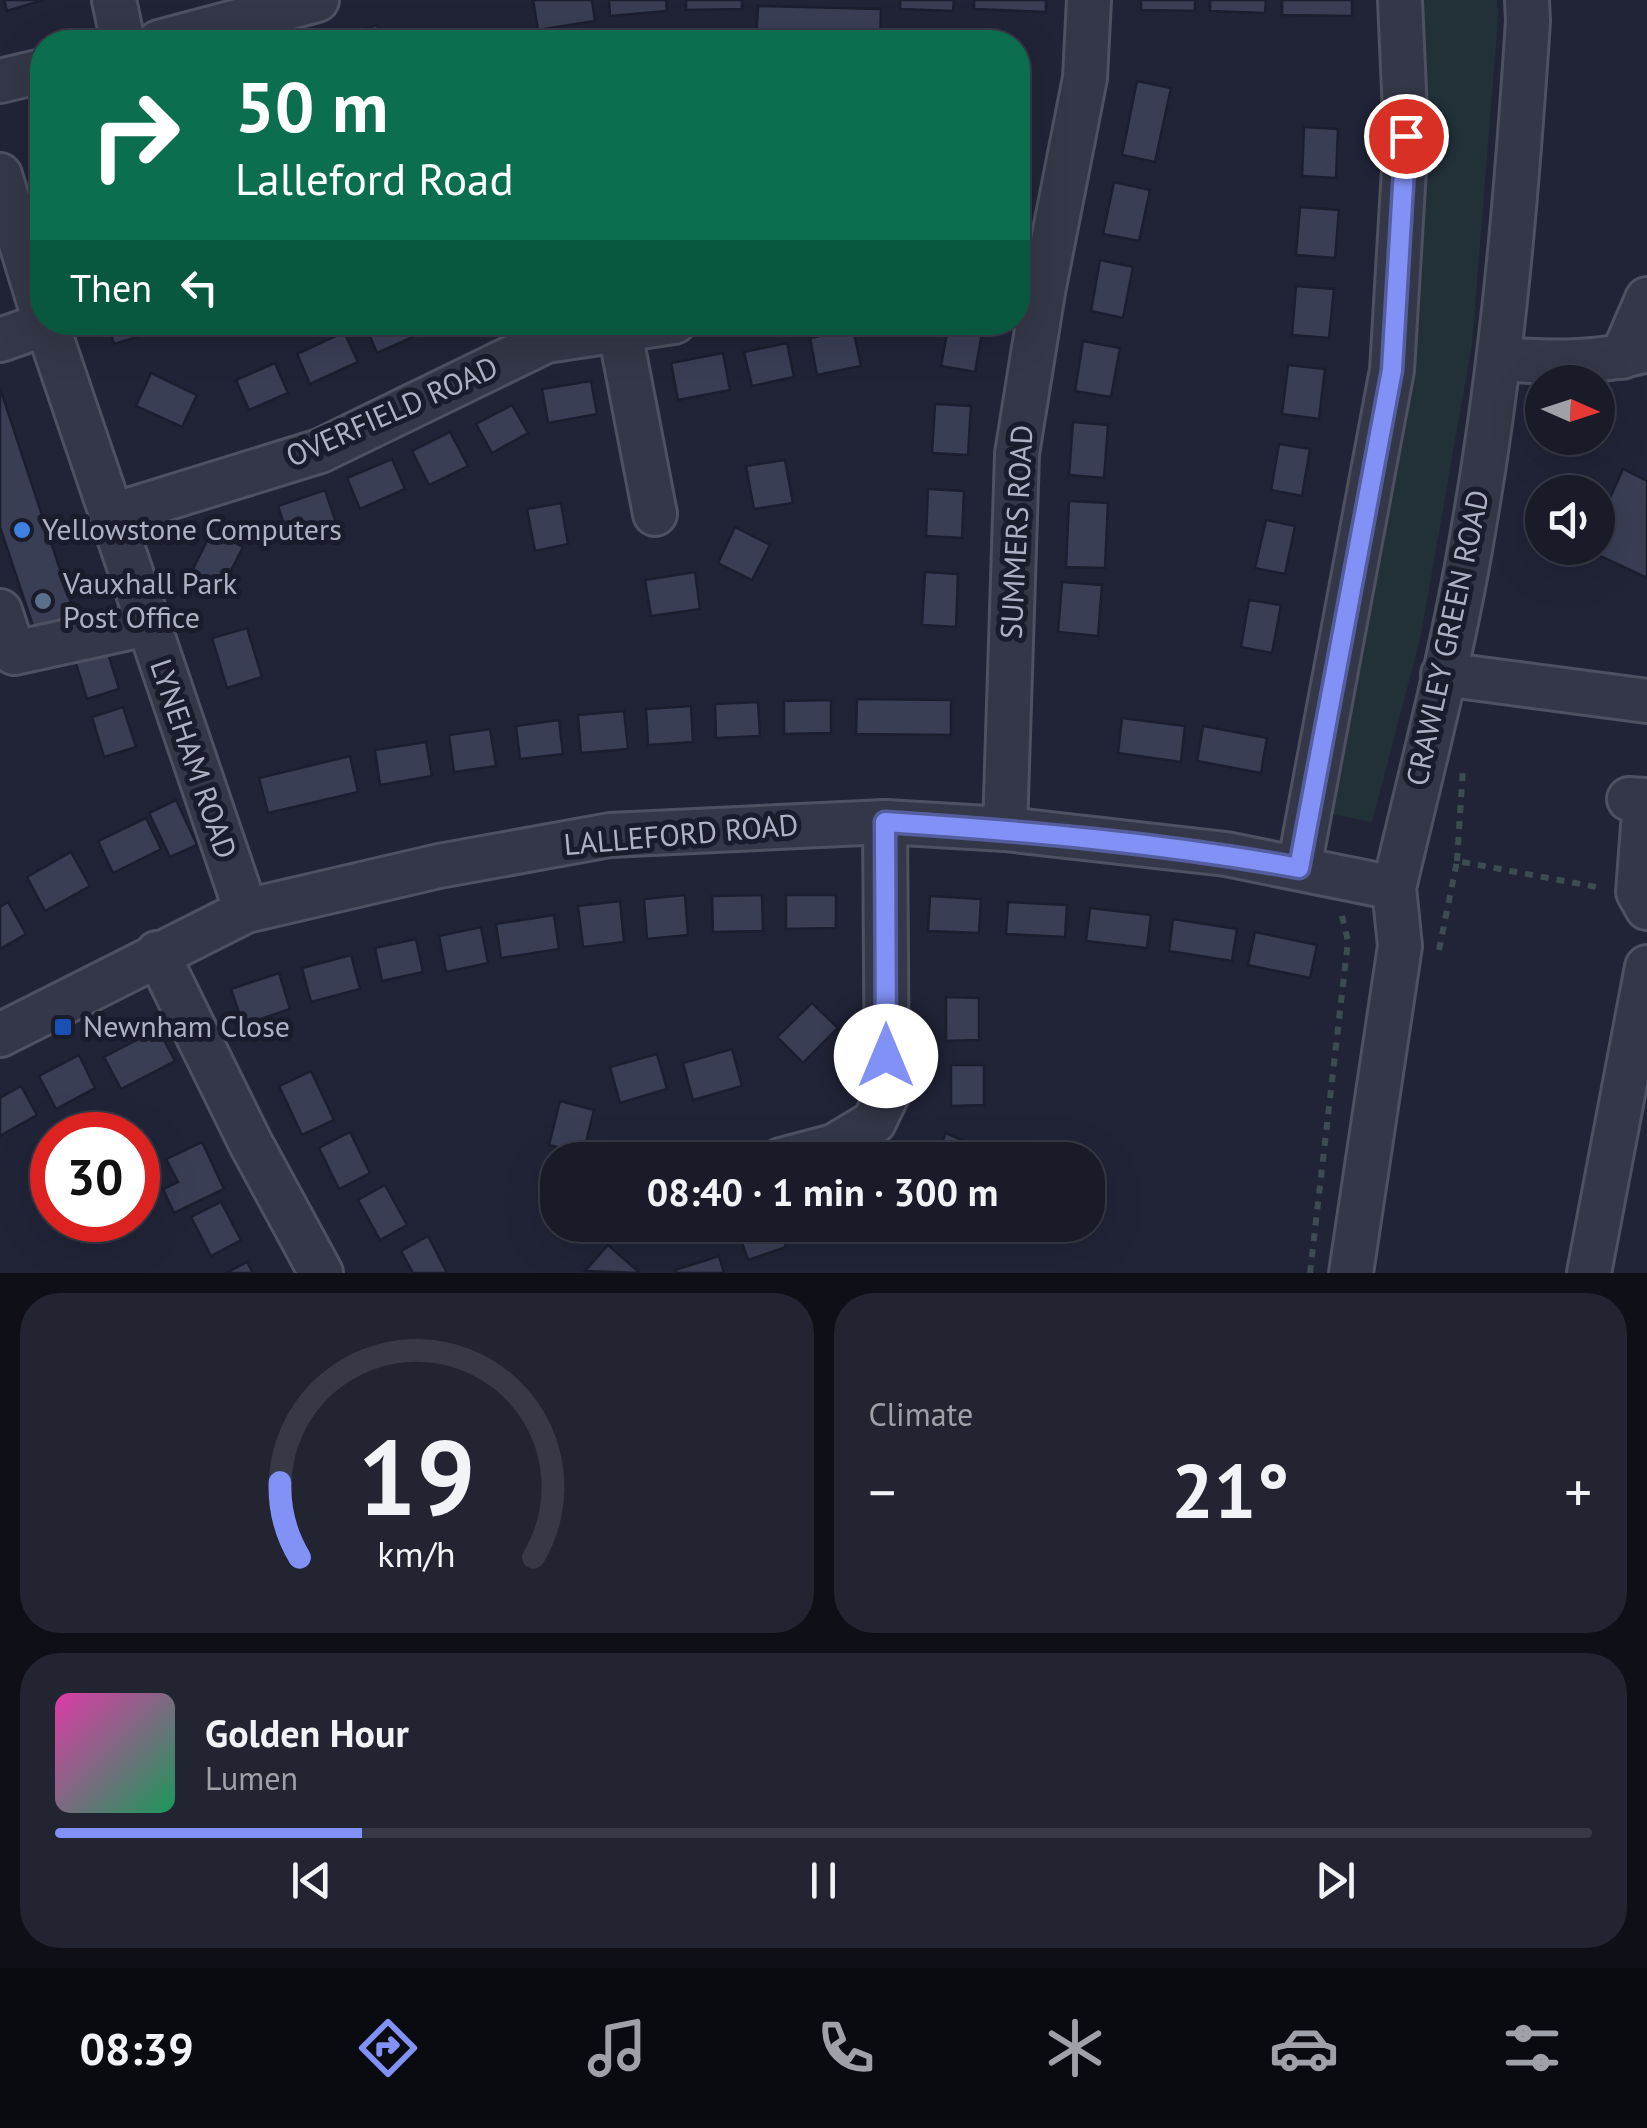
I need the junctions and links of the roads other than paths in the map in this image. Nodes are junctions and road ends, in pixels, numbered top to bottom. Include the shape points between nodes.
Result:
1 (114, 0) edge
2 (317, 0) edge
3 (1090, 0) edge
4 (1400, 0) edge
5 (1527, 0) edge
6 (120, 30) edge
7 (204, 30) edge
8 (30, 74) edge
9 (0, 82) edge
10 (0, 175) edge
11 (30, 272) edge
12 (1030, 289) edge
13 (1647, 300) edge
14 (30, 327) edge
15 (50, 335) edge
16 (595, 335) edge
17 (621, 335) edge
18 (1026, 335) edge
19 (0, 340) edge
20 (1634, 353) edge
21 (1500, 359) junction
22 (655, 514) dead end
23 (113, 515) junction
24 (0, 611) edge
25 (147, 624) junction
26 (1443, 674) junction
27 (1647, 701) edge
28 (1629, 798) dead end
29 (885, 822) junction
30 (1006, 829) junction
31 (1299, 868) junction
32 (1394, 888) junction
33 (1642, 900) edge
34 (246, 911) junction
35 (157, 953) junction
36 (1647, 967) edge
37 (0, 1035) edge
38 (841, 1142) edge
39 (321, 1273) edge
40 (1352, 1273) edge
41 (1589, 1273) edge

1 - 6 street
2 - 7 street
3 - 12 street, SUMMERS ROAD via 1085,78
4 - 31 street via 1406,136 1392,370
5 - 21 street, CRAWLEY GREEN ROAD
8 - 9 street
10 - 11 street, LYNEHAM ROAD
13 - 20 street
14 - 19 street
15 - 23 street, LYNEHAM ROAD
16 - 23 street, OVERFIELD ROAD via 546,341 320,451
17 - 22 street
18 - 30 street, SUMMERS ROAD via 1016,454
20 - 21 street via 1552,364
21 - 26 street, CRAWLEY GREEN ROAD
23 - 25 street, LYNEHAM ROAD
24 - 25 street via 14,653
25 - 34 street, LYNEHAM ROAD
26 - 27 street
26 - 32 street, CRAWLEY GREEN ROAD
28 - 33 street via 1645,800
29 - 30 street, LALLEFORD ROAD
29 - 34 street, LALLEFORD ROAD via 610,834
29 - 38 street via 886,1095 874,1122
30 - 31 street, LALLEFORD ROAD
31 - 32 street, LALLEFORD ROAD
32 - 40 street, CRAWLEY GREEN ROAD via 1400,946
34 - 35 street, LALLEFORD ROAD
35 - 37 street, LALLEFORD ROAD
35 - 39 street
36 - 41 street

